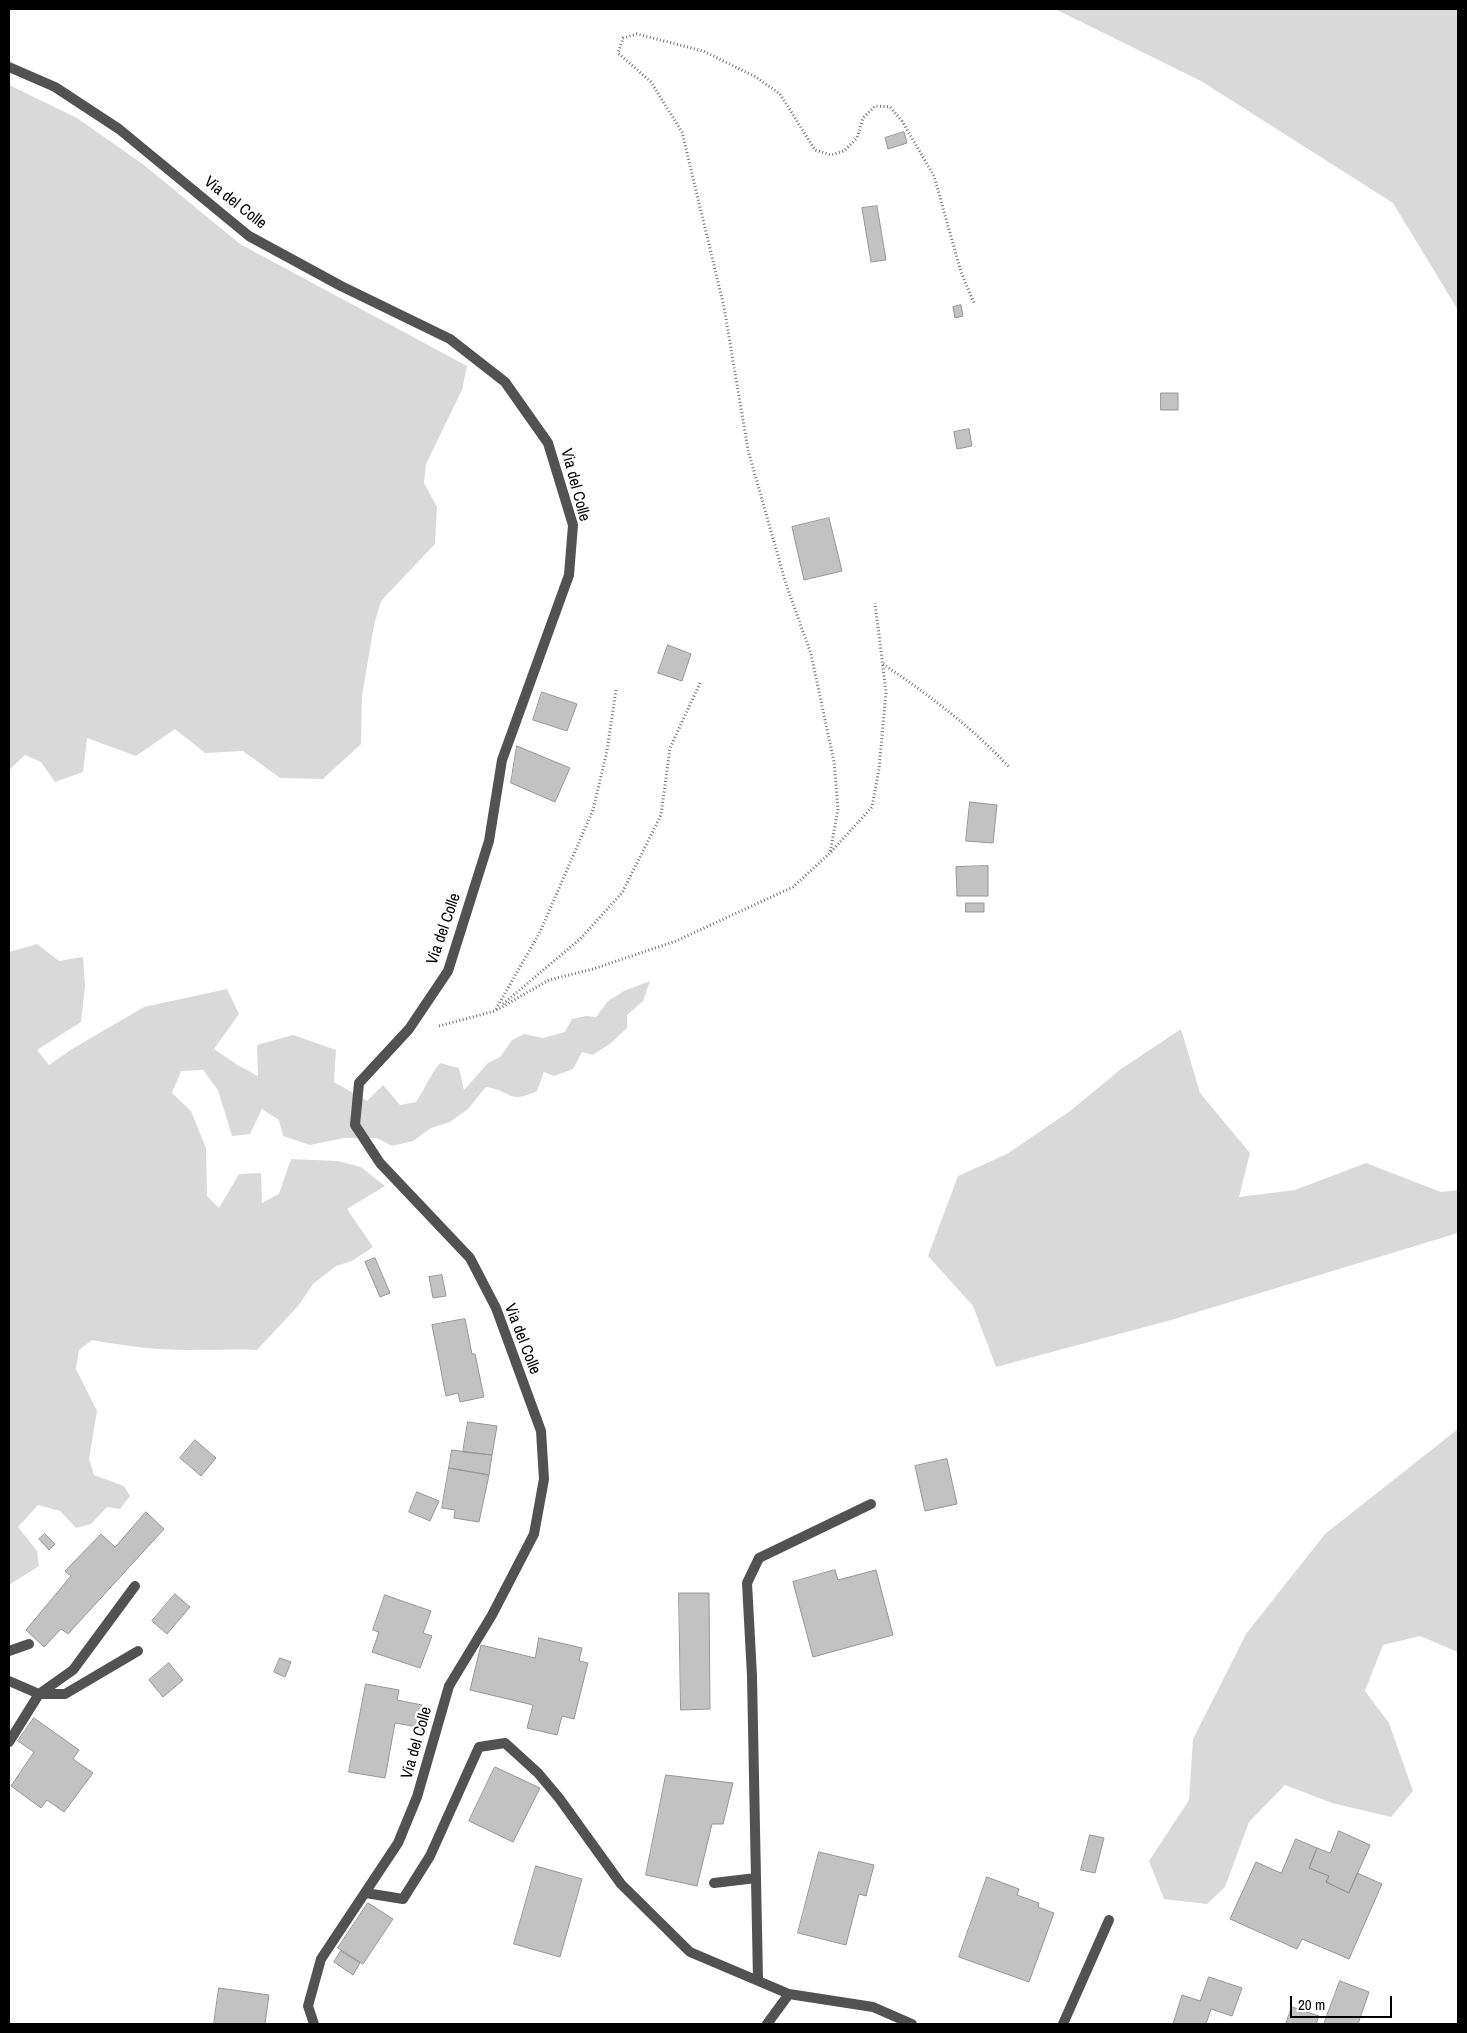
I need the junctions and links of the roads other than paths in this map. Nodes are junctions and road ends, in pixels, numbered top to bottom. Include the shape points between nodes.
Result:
1 (9, 67) edge
2 (871, 1504) dead end
3 (135, 1586) dead end
4 (29, 1644) dead end
5 (9, 1651) edge
6 (138, 1651) dead end
7 (9, 1681) edge
8 (39, 1694) junction
9 (9, 1742) edge
10 (756, 1878) junction
11 (714, 1883) dead end
12 (366, 1893) junction
13 (1108, 1920) dead end
14 (758, 1980) junction
15 (789, 1994) junction
16 (314, 2024) edge
17 (767, 2024) edge
18 (912, 2024) edge
19 (1063, 2024) edge

1 - 12 street, Via del Colle via 55,87 119,128 249,236 341,286 450,339 505,382 548,443 573,525 569,575 502,760 489,841 448,971 409,1029 359,1083 355,1125 380,1163 470,1258 496,1308 541,1432 544,1480 534,1534 492,1615 449,1686 417,1798 398,1843
2 - 10 street via 760,1558 748,1583
3 - 8 street via 73,1670
4 - 5 street
6 - 8 street via 65,1694
7 - 8 street
8 - 9 street
10 - 11 street
10 - 14 street
12 - 14 street via 403,1899 430,1856 479,1747 505,1743 560,1798 621,1884 690,1952
12 - 16 street, Via del Colle via 321,1959 308,2006
13 - 19 street
14 - 15 street
15 - 17 street
15 - 18 street via 873,2007

